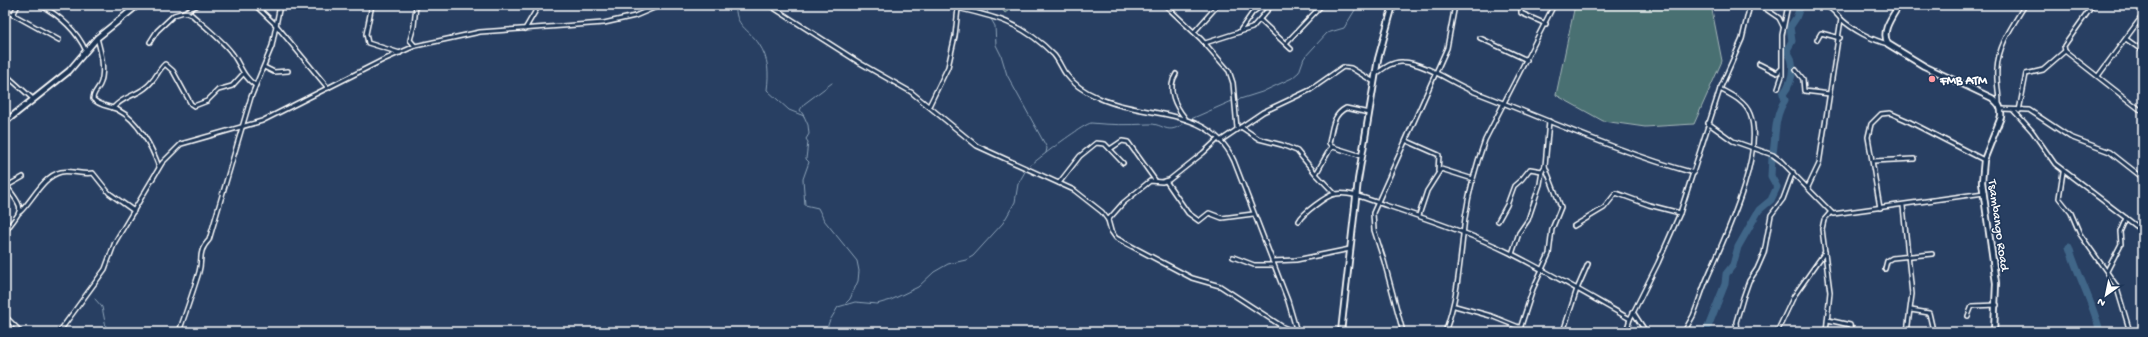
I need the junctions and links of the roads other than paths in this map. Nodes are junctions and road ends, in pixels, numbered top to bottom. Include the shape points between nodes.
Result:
1 (18, 5) edge
2 (40, 5) edge
3 (138, 5) edge
4 (198, 5) edge
5 (255, 5) edge
6 (261, 5) edge
7 (280, 5) edge
8 (372, 5) edge
9 (416, 5) edge
10 (539, 5) edge
11 (661, 5) edge
12 (769, 5) edge
13 (943, 5) edge
14 (1165, 5) edge
15 (1218, 5) edge
16 (1263, 5) edge
17 (1272, 5) edge
18 (1322, 5) edge
19 (1393, 5) edge
20 (1455, 5) edge
21 (1521, 5) edge
22 (1554, 5) edge
23 (1750, 5) edge
24 (1760, 5) edge
25 (1788, 5) edge
26 (1821, 5) edge
27 (1900, 5) edge
28 (2025, 5) edge
29 (2093, 5) edge
30 (958, 8) junction
31 (259, 9) junction
32 (5, 10) edge
33 (184, 12) junction
34 (13, 14) junction
35 (2143, 15) edge
36 (1842, 19) junction
37 (1260, 20) junction
38 (1546, 24) junction
39 (276, 26) junction
40 (1783, 26) junction
41 (525, 29) junction
42 (1194, 32) junction
43 (1239, 32) junction
44 (97, 38) junction
45 (1480, 38) dead end
46 (1840, 38) junction
47 (2126, 39) junction
48 (59, 40) dead end
49 (1817, 40) dead end
50 (150, 42) dead end
51 (1205, 43) junction
52 (1286, 43) junction
53 (1888, 44) junction
54 (415, 46) junction
55 (1291, 49) dead end
56 (86, 51) junction
57 (2065, 51) junction
58 (2143, 51) edge
59 (400, 53) junction
60 (1527, 60) junction
61 (1759, 64) dead end
62 (264, 67) junction
63 (1781, 69) junction
64 (1796, 70) dead end
65 (288, 71) dead end
66 (5, 74) edge
67 (243, 74) junction
68 (1176, 74) dead end
69 (1376, 74) junction
70 (1436, 74) junction
71 (2098, 76) junction
72 (1374, 82) junction
73 (255, 85) junction
74 (328, 88) junction
75 (1778, 88) dead end
76 (1720, 89) junction
77 (1830, 94) junction
78 (33, 99) junction
79 (1505, 102) junction
80 (1999, 103) junction
81 (929, 106) junction
82 (113, 108) junction
83 (2002, 109) junction
84 (2014, 111) junction
85 (2019, 111) junction
86 (2143, 112) edge
87 (1369, 113) junction
88 (1185, 118) junction
89 (1549, 121) junction
90 (5, 122) edge
91 (1708, 123) junction
92 (242, 128) junction
93 (1239, 128) junction
94 (1219, 140) junction
95 (1407, 141) junction
96 (1332, 147) junction
97 (1110, 149) junction
98 (1752, 149) junction
99 (1362, 156) junction
100 (1914, 159) dead end
101 (1984, 160) junction
102 (1873, 161) junction
103 (1124, 163) dead end
104 (1545, 166) junction
105 (159, 167) junction
106 (1438, 171) junction
107 (1542, 171) junction
108 (1793, 172) junction
109 (2064, 172) junction
110 (1694, 173) junction
111 (1316, 174) junction
112 (22, 177) dead end
113 (2143, 178) edge
114 (1155, 180) junction
115 (1473, 180) junction
116 (1166, 181) junction
117 (1059, 183) junction
118 (6, 185) edge
119 (1808, 187) junction
120 (1984, 193) junction
121 (1335, 194) junction
122 (1357, 196) junction
123 (1377, 203) junction
124 (1903, 206) junction
125 (1880, 208) junction
126 (134, 211) junction
127 (20, 212) junction
128 (1680, 213) junction
129 (1830, 213) junction
130 (1253, 214) junction
131 (1419, 215) junction
132 (2126, 218) junction
133 (1108, 220) junction
134 (1299, 221) dead end
135 (1498, 221) dead end
136 (1574, 226) dead end
137 (2143, 231) edge
138 (5, 232) edge
139 (1464, 233) junction
140 (1350, 249) junction
141 (1825, 252) junction
142 (1512, 254) junction
143 (1932, 254) dead end
144 (1908, 256) junction
145 (1233, 258) dead end
146 (1272, 263) junction
147 (1588, 264) dead end
148 (1885, 269) dead end
149 (1542, 270) junction
150 (2107, 271) junction
151 (1577, 289) junction
152 (1997, 305) junction
153 (1455, 306) junction
154 (1911, 310) junction
155 (1633, 312) junction
156 (5, 316) edge
157 (1968, 316) dead end
158 (1630, 319) junction
159 (1828, 320) junction
160 (1932, 326) dead end
161 (1520, 330) edge
162 (1290, 331) edge
163 (21, 332) edge
164 (59, 332) edge
165 (180, 332) edge
166 (1296, 332) edge
167 (1341, 332) edge
168 (1403, 332) edge
169 (1445, 332) edge
170 (1563, 332) edge
171 (1626, 332) edge
172 (1646, 332) edge
173 (1684, 332) edge
174 (1738, 332) edge
175 (1777, 332) edge
176 (1826, 332) edge
177 (1852, 332) edge
178 (1907, 332) edge
179 (1994, 332) edge
180 (2130, 332) edge

1 - 34 street
2 - 56 street via 60,17
3 - 44 street
4 - 33 street
5 - 31 street
6 - 31 street
7 - 39 street
8 - 59 street via 366,34 368,43
9 - 54 street via 410,40
10 - 41 street
11 - 41 street via 635,16 604,23
12 - 81 street via 911,92
13 - 30 street
14 - 42 street
15 - 42 street
16 - 43 street via 1253,12
17 - 37 street
18 - 52 street
19 - 69 street
20 - 70 street via 1449,42
21 - 38 street via 1521,13
22 - 38 street
23 - 76 street via 1742,39
24 - 40 street via 1779,18
25 - 40 street
26 - 36 street via 1832,8
27 - 53 street via 1886,31 1885,38
28 - 80 street via 2005,37 2000,52 1997,73
29 - 57 street via 2064,46
30 - 81 street via 956,36 948,67
30 - 88 street via 993,17 1028,32 1054,55 1073,82 1098,98 1127,107
31 - 39 street
32 - 34 street
33 - 50 street via 174,14
33 - 67 street via 192,15 228,48
34 - 48 street
35 - 47 street
36 - 46 street
36 - 53 street via 1874,40
37 - 43 street via 1252,28
37 - 52 street
38 - 60 street
39 - 62 street
39 - 74 street
40 - 63 street
41 - 54 street via 480,32
42 - 51 street
43 - 51 street
44 - 56 street
44 - 82 street via 102,75 93,99 97,103
45 - 60 street
46 - 49 street via 1820,33
46 - 77 street
47 - 58 street
47 - 71 street
51 - 93 street via 1227,67 1231,76
52 - 55 street
53 - 80 street via 1924,66
54 - 59 street
56 - 78 street via 69,71
57 - 71 street
57 - 85 street via 2043,70 2026,74
59 - 74 street
60 - 79 street
61 - 63 street via 1777,73
62 - 65 street via 274,72
62 - 73 street
63 - 75 street via 1782,76
64 - 77 street via 1803,79 1804,91
66 - 78 street
67 - 73 street
67 - 82 street via 230,87 218,90 207,101 194,106 173,71 165,64 145,89 122,99
68 - 88 street via 1173,79 1174,100
69 - 70 street via 1401,61
69 - 72 street
70 - 79 street
70 - 95 street
71 - 86 street
72 - 87 street
72 - 93 street via 1351,68 1343,67 1310,90 1267,109
73 - 92 street
74 - 92 street via 262,121
76 - 91 street
76 - 98 street via 1738,100 1749,113
77 - 119 street via 1819,164
78 - 90 street
79 - 89 street
79 - 115 street via 1485,140
80 - 83 street
81 - 117 street via 977,146
82 - 105 street via 124,114 145,138
83 - 84 street
83 - 101 street, Tsambango Road
84 - 85 street
84 - 109 street via 2032,131 2048,156
85 - 113 street via 2029,110 2070,137 2110,152
87 - 96 street via 1346,108 1342,111 1333,123 1329,143
87 - 99 street
88 - 94 street via 1200,125
89 - 104 street
89 - 110 street
91 - 98 street via 1733,141
91 - 110 street
92 - 105 street via 180,144
92 - 165 street via 211,234 200,254 200,270
93 - 94 street
93 - 111 street via 1259,139 1297,151
94 - 116 street
94 - 130 street via 1232,156
95 - 106 street via 1439,155
95 - 123 street
96 - 99 street
96 - 111 street
97 - 103 street
97 - 114 street via 1122,141 1128,142
97 - 117 street via 1101,142 1092,144 1072,164
98 - 108 street via 1773,155
98 - 173 street via 1738,206
99 - 122 street
100 - 102 street
101 - 102 street via 1890,113 1877,117 1870,128 1868,137
101 - 120 street, Tsambango Road
102 - 125 street
104 - 107 street
104 - 149 street via 1561,207 1552,229 1549,254
105 - 126 street
106 - 115 street via 1443,168
106 - 131 street via 1427,191
107 - 135 street via 1530,169 1522,180 1515,184
107 - 142 street via 1539,189
108 - 119 street
108 - 174 street via 1783,199 1771,215 1764,253 1749,281 1736,322
109 - 132 street
109 - 150 street via 2059,198 2071,212 2088,246
110 - 128 street
111 - 121 street
112 - 118 street
114 - 116 street
114 - 133 street via 1140,188
115 - 139 street
116 - 130 street via 1186,210 1198,220 1202,220 1209,213 1222,218
117 - 133 street via 1091,203
118 - 127 street via 20,207
119 - 129 street
120 - 124 street
120 - 152 street, Tsambango Road
121 - 122 street
121 - 134 street via 1305,213
122 - 123 street
122 - 140 street
123 - 131 street
123 - 168 street via 1373,213 1374,230
124 - 125 street
124 - 144 street
125 - 129 street
126 - 127 street via 109,193 92,173 60,172 52,177
126 - 164 street via 115,242 105,269
127 - 138 street
128 - 136 street via 1616,193 1604,208
128 - 155 street
129 - 141 street via 1824,220 1822,229
130 - 146 street
131 - 139 street
132 - 137 street
132 - 150 street via 2120,232 2121,244
133 - 162 street via 1116,238 1192,278 1220,286
139 - 142 street
139 - 153 street
140 - 146 street
140 - 167 street
141 - 159 street via 1830,292
141 - 175 street via 1794,296
142 - 149 street
143 - 144 street
144 - 148 street via 1889,259
144 - 154 street
145 - 146 street via 1254,265
146 - 166 street via 1290,307
147 - 151 street
149 - 151 street
149 - 161 street via 1532,291
150 - 180 street via 2116,285
151 - 158 street
151 - 170 street
152 - 157 street via 1972,306
152 - 179 street, Tsambango Road
153 - 161 street via 1491,316
153 - 169 street
154 - 160 street via 1929,312
154 - 178 street
155 - 158 street
155 - 172 street
156 - 163 street
158 - 171 street
159 - 176 street
159 - 177 street via 1847,323
162 - 166 street

